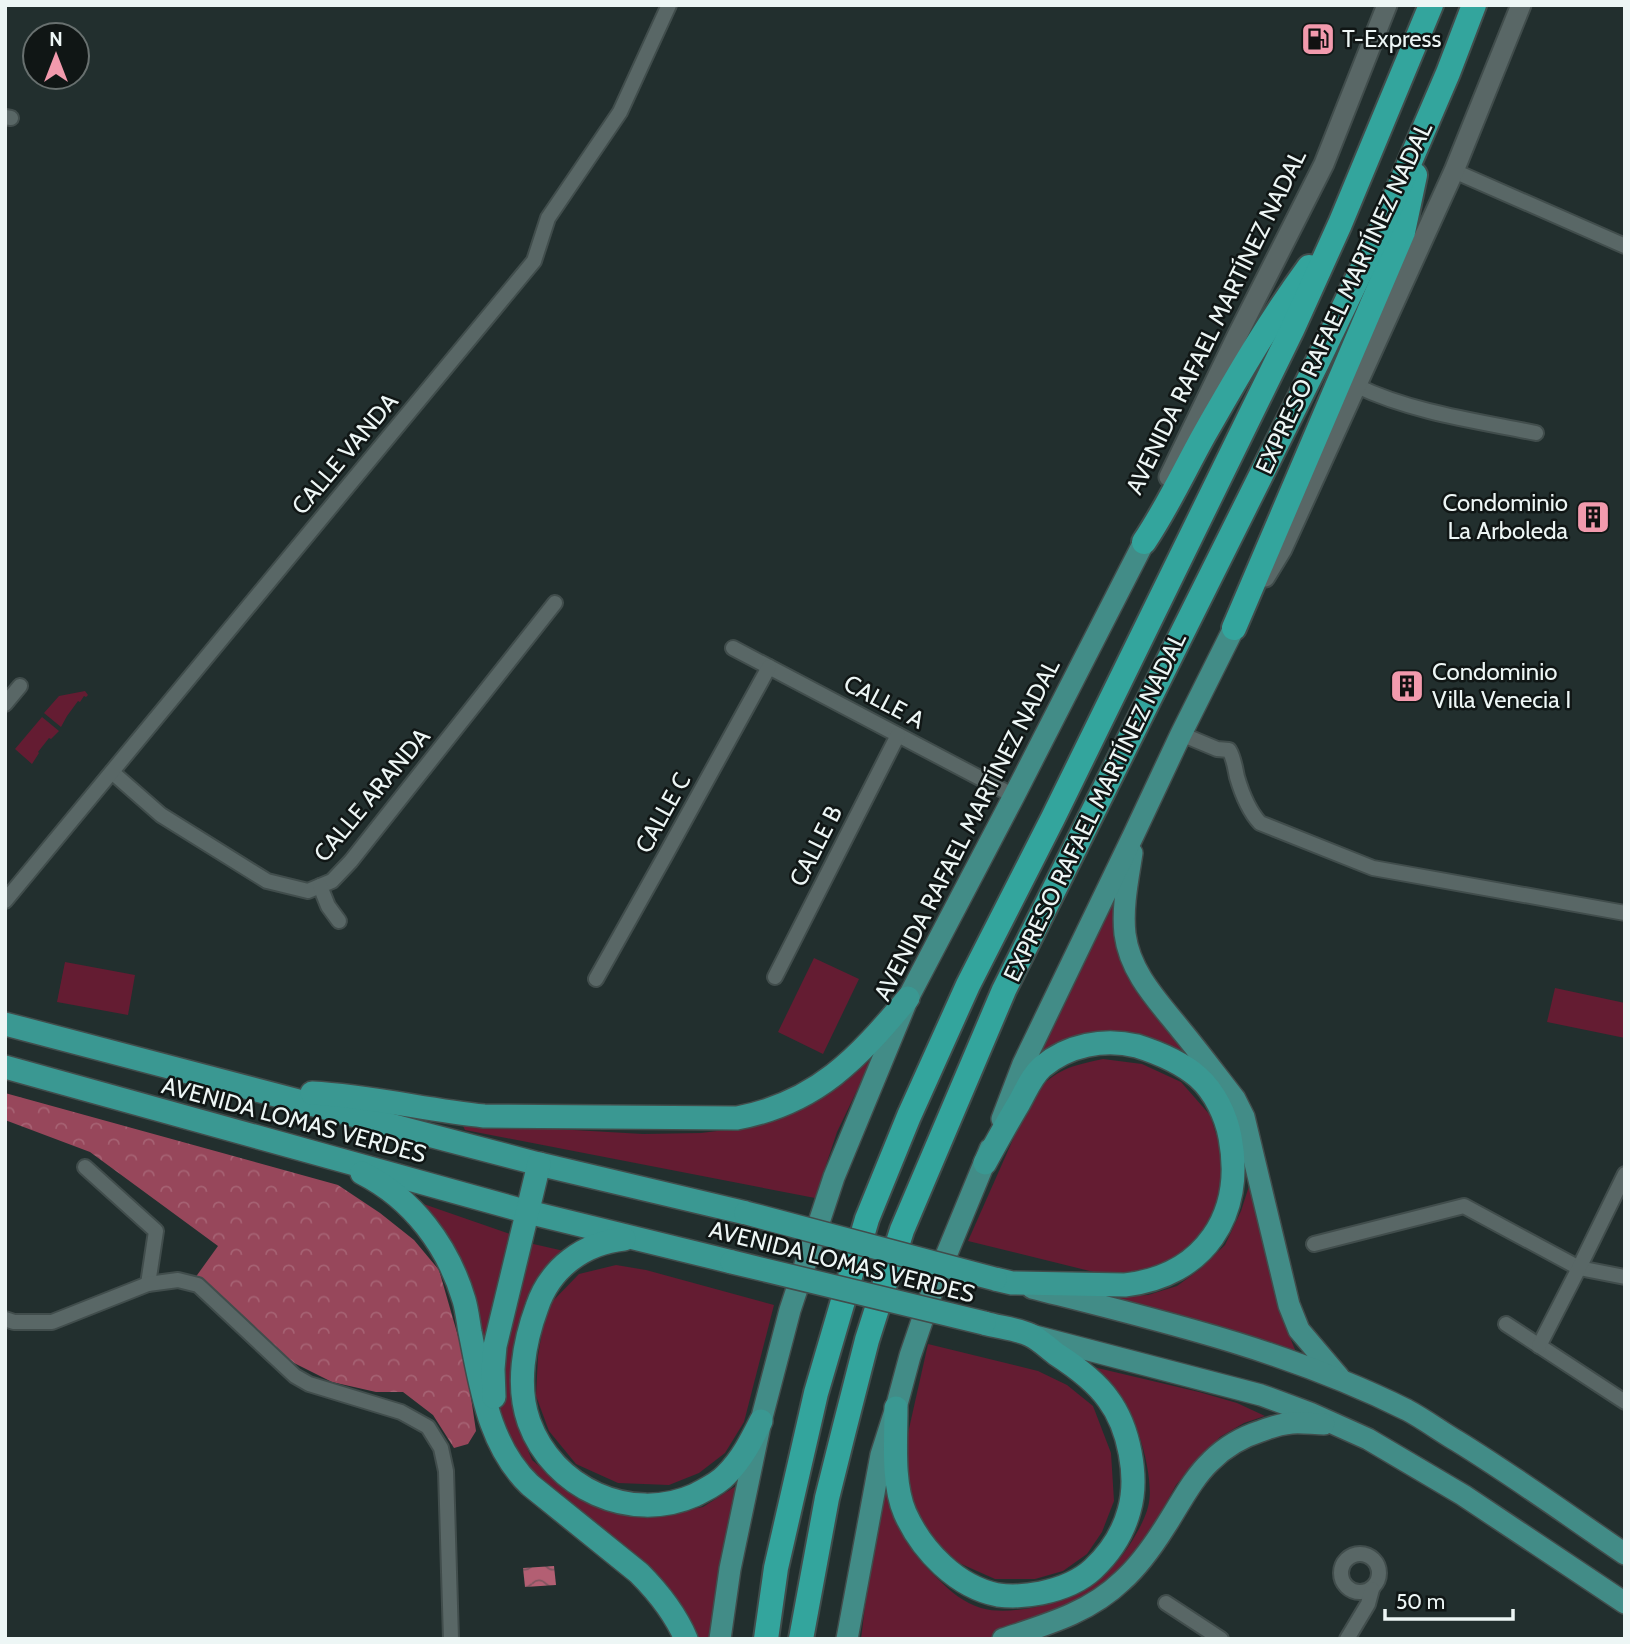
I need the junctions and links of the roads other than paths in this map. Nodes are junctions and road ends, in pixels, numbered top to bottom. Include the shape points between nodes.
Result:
1 (669, 5) edge
2 (1387, 5) edge
3 (1431, 5) edge
4 (1474, 5) edge
5 (1521, 5) edge
6 (1426, 123) junction
7 (1454, 171) junction
8 (1340, 224) junction
9 (1625, 246) edge
10 (1357, 386) junction
11 (1536, 433) dead end
12 (1144, 542) junction
13 (555, 603) dead end
14 (1234, 628) junction
15 (733, 648) dead end
16 (769, 667) junction
17 (20, 686) dead end
18 (5, 704) edge
19 (1181, 734) junction
20 (898, 735) junction
21 (112, 772) junction
22 (1014, 796) junction
23 (1135, 834) junction
24 (320, 886) junction
25 (5, 901) edge
26 (1625, 913) edge
27 (339, 921) dead end
28 (775, 977) dead end
29 (596, 979) dead end
30 (908, 998) junction
31 (5, 1024) edge
32 (5, 1067) edge
33 (261, 1090) junction
34 (331, 1157) junction
35 (985, 1163) junction
36 (539, 1164) junction
37 (85, 1167) dead end
38 (1625, 1174) edge
39 (528, 1212) junction
40 (636, 1238) junction
41 (1314, 1244) dead end
42 (1579, 1268) junction
43 (1625, 1277) edge
44 (1004, 1281) junction
45 (148, 1284) junction
46 (5, 1319) edge
47 (1506, 1324) dead end
48 (1030, 1335) junction
49 (1539, 1346) junction
50 (1343, 1381) junction
51 (1625, 1402) edge
52 (897, 1408) junction
53 (761, 1421) junction
54 (1337, 1425) junction
55 (495, 1432) junction
56 (1625, 1554) edge
57 (1372, 1589) dead end
58 (1166, 1603) dead end
59 (1625, 1603) edge
60 (451, 1639) edge
61 (686, 1639) edge
62 (720, 1639) edge
63 (766, 1639) edge
64 (801, 1639) edge
65 (847, 1639) edge
66 (1003, 1639) edge
67 (1221, 1639) edge
68 (1347, 1639) edge

1 - 21 street, CALLE VANDA via 620,112 548,218 534,261
2 - 12 main road, AVENIDA RAFAEL MARTÍNEZ NADAL via 1324,164 1152,513
3 - 8 highway, EXPRESO RAFAEL MARTÍNEZ NADAL
4 - 6 highway, EXPRESO RAFAEL MARTÍNEZ NADAL
5 - 7 main road
6 - 14 highway via 1403,232
6 - 64 highway, EXPRESO RAFAEL MARTÍNEZ NADAL via 1318,361 1004,990 908,1217 867,1340 844,1430
7 - 9 street
7 - 10 main road
8 - 12 highway via 1280,307
8 - 63 highway, EXPRESO RAFAEL MARTÍNEZ NADAL via 968,985 867,1219 816,1393 776,1568
10 - 11 street via 1379,397 1442,414
10 - 14 main road via 1282,549
12 - 22 main road, AVENIDA RAFAEL MARTÍNEZ NADAL
13 - 24 street, CALLE ARANDA via 351,861 332,881
14 - 19 main road
15 - 16 street, CALLE A
16 - 20 street, CALLE A
16 - 29 street, CALLE C
17 - 18 street
19 - 23 main road
19 - 26 street via 1217,749 1223,759 1234,763 1245,800 1260,822 1373,868
20 - 22 street, CALLE A
20 - 28 street, CALLE B
21 - 24 street, CALLE ARANDA via 161,815 267,881 308,891
21 - 25 street, CALLE VANDA
22 - 30 main road, AVENIDA RAFAEL MARTÍNEZ NADAL
23 - 35 main road via 1023,1064
23 - 50 main road via 1125,915 1132,962 1240,1108 1289,1305 1299,1330
24 - 27 street
30 - 33 highway via 841,1070 818,1088 772,1109 737,1118 484,1116 352,1096
30 - 53 main road, AVENIDA RAFAEL MARTÍNEZ NADAL via 834,1177 790,1310
31 - 33 highway, AVENIDA LOMAS VERDES
32 - 34 highway, AVENIDA LOMAS VERDES
33 - 36 highway, AVENIDA LOMAS VERDES
34 - 39 highway, AVENIDA LOMAS VERDES
34 - 55 highway via 373,1179 406,1204 446,1254 464,1300
35 - 44 highway via 1035,1074 1061,1054 1108,1042 1147,1049 1186,1068 1212,1093 1229,1130 1232,1190 1225,1214 1214,1236 1184,1266 1125,1285
35 - 52 main road via 936,1280
36 - 39 highway
36 - 44 highway, AVENIDA LOMAS VERDES, bridge
37 - 45 street via 156,1231
38 - 42 street
39 - 40 highway, AVENIDA LOMAS VERDES
39 - 55 highway via 495,1346
40 - 48 highway, AVENIDA LOMAS VERDES, bridge
40 - 53 highway via 610,1241 580,1253 567,1261 541,1296 525,1351 523,1386 529,1421 549,1458 563,1474 609,1499 663,1505 707,1489 726,1476
41 - 42 street via 1464,1206
42 - 43 street
42 - 49 street
44 - 50 main road, AVENIDA LOMAS VERDES via 1148,1316
45 - 46 street via 52,1322
45 - 60 street via 178,1280 198,1285 295,1376 401,1412 428,1427 441,1448 446,1471
47 - 49 street
48 - 52 highway via 1108,1398 1129,1446 1131,1503 1123,1527 1115,1544 1091,1571 1069,1585 1020,1596 999,1595 967,1582 939,1563 904,1511 898,1487
48 - 54 main road, AVENIDA LOMAS VERDES via 1261,1395
49 - 51 street
50 - 56 main road, AVENIDA LOMAS VERDES via 1409,1412 1488,1460
52 - 65 main road via 881,1455
53 - 62 main road, AVENIDA RAFAEL MARTÍNEZ NADAL
54 - 59 main road, AVENIDA LOMAS VERDES via 1463,1495
54 - 66 main road via 1291,1423 1230,1445 1192,1482 1164,1530 1122,1582 1081,1611
55 - 61 highway via 517,1473 639,1573 673,1612
57 - 68 street
58 - 67 street

